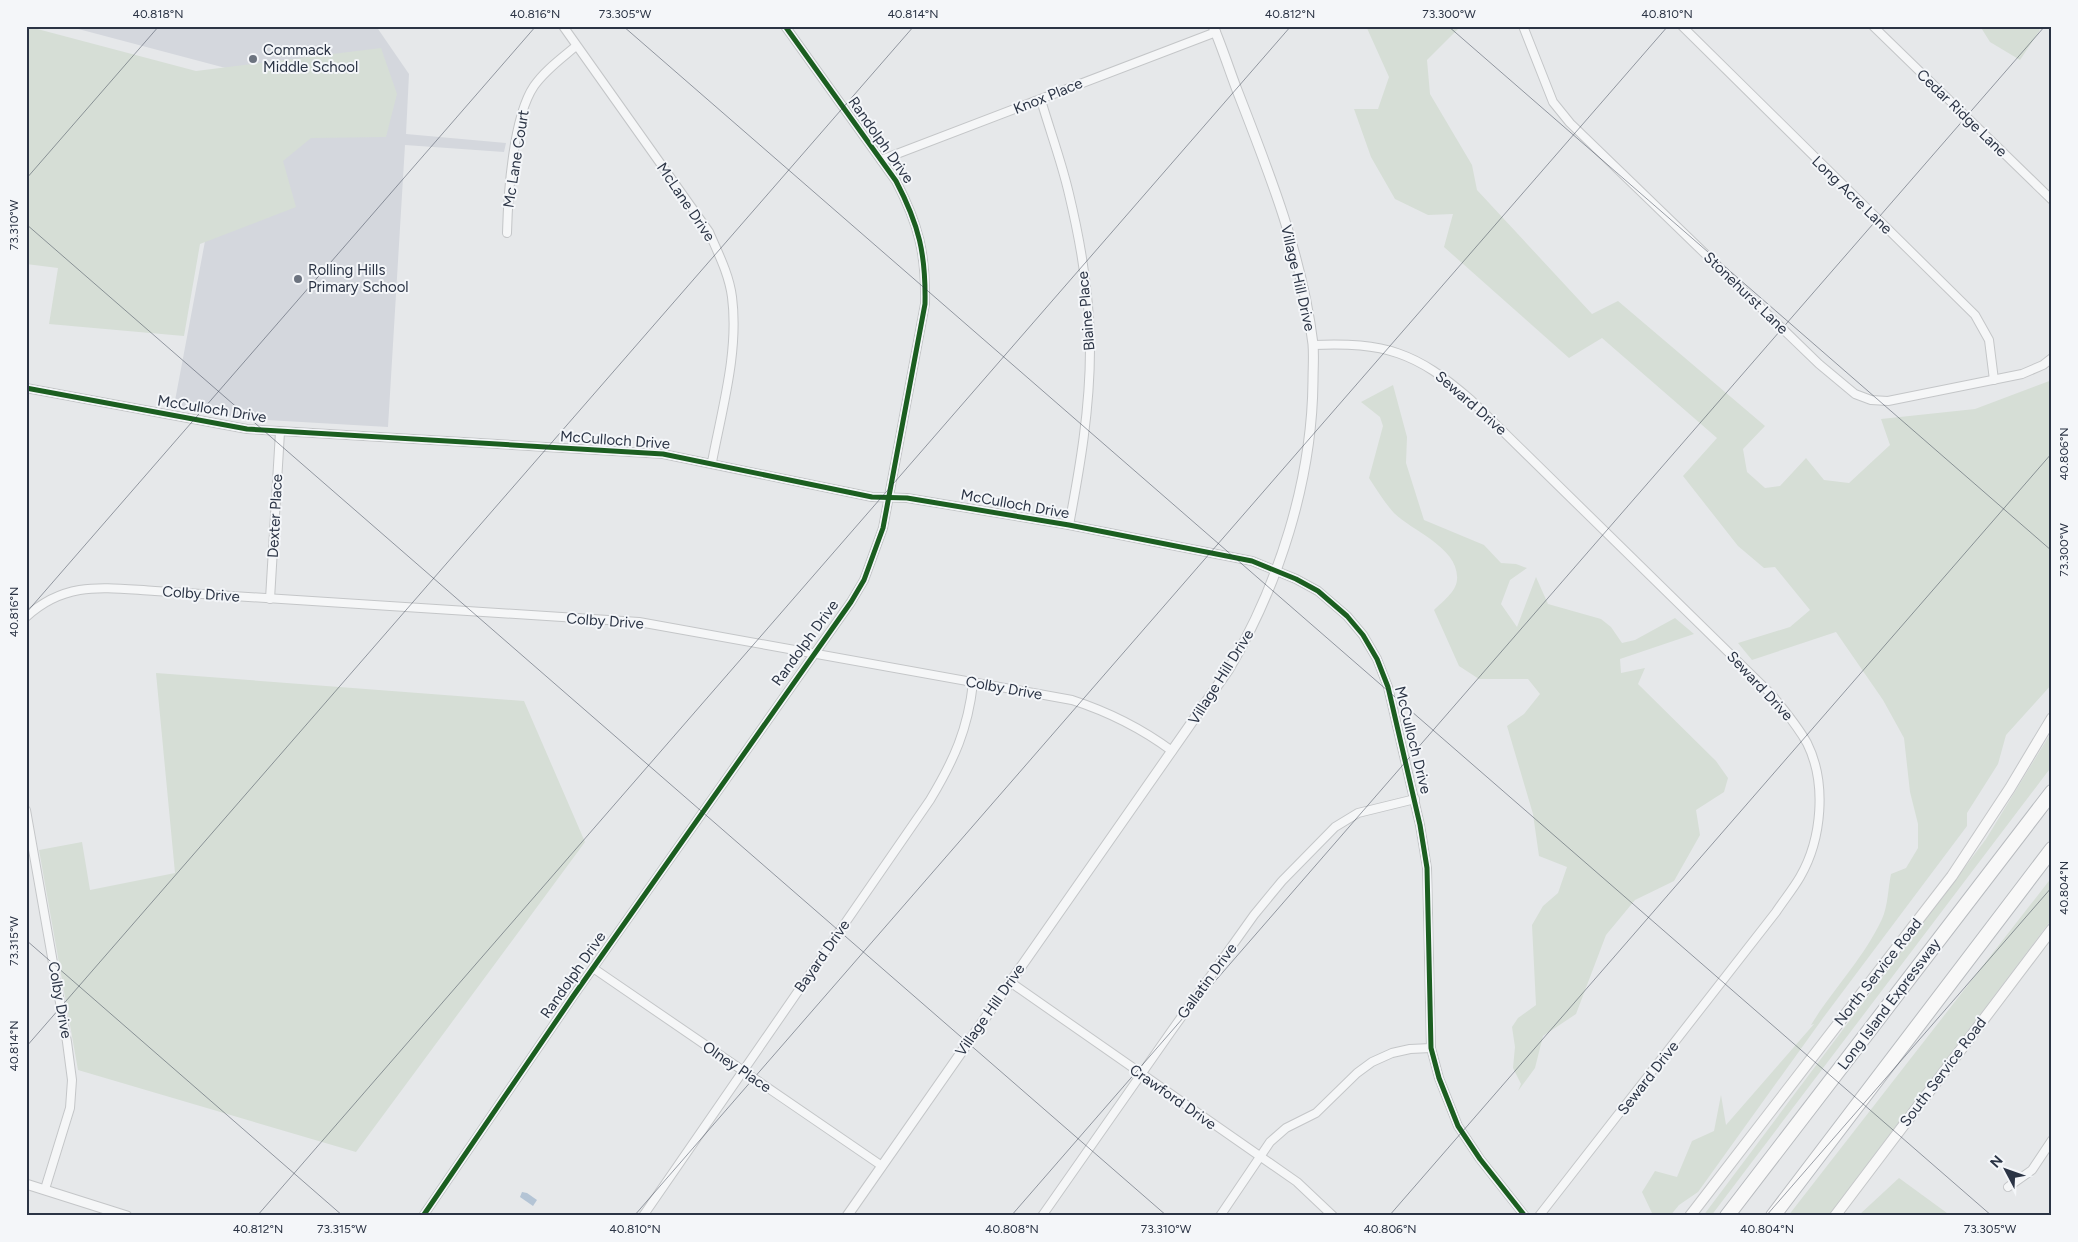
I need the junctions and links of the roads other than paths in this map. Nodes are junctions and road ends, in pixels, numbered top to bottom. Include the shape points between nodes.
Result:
1 (563, 26) edge
2 (785, 26) edge
3 (1523, 26) edge
4 (1682, 26) edge
5 (1873, 26) edge
6 (1215, 29) edge
7 (576, 46) junction
8 (1041, 100) junction
9 (881, 160) junction
10 (2052, 200) edge
11 (507, 233) dead end
12 (1313, 345) junction
13 (2052, 358) edge
14 (1994, 380) junction
15 (26, 388) edge
16 (280, 432) junction
17 (712, 462) junction
18 (889, 498) junction
19 (1069, 525) junction
20 (1275, 570) junction
21 (270, 599) junction
22 (26, 617) edge
23 (812, 653) junction
24 (973, 683) junction
25 (2052, 718) edge
26 (1172, 751) junction
27 (2052, 792) edge
28 (1415, 799) junction
29 (26, 810) edge
30 (28, 830) edge
31 (2052, 850) edge
32 (2052, 930) edge
33 (593, 968) junction
34 (1010, 982) junction
35 (1432, 1048) junction
36 (742, 1070) junction
37 (1141, 1075) junction
38 (2052, 1140) edge
39 (1261, 1156) junction
40 (882, 1166) junction
41 (26, 1184) edge
42 (2008, 1188) dead end
43 (46, 1189) junction
44 (127, 1216) edge
45 (423, 1216) edge
46 (643, 1216) edge
47 (847, 1216) edge
48 (1042, 1216) edge
49 (1220, 1216) edge
50 (1333, 1216) edge
51 (1525, 1216) edge
52 (1539, 1216) edge
53 (1690, 1216) edge
54 (1726, 1216) edge
55 (1773, 1216) edge
56 (1835, 1216) edge

1 - 7 street, McLane Drive
2 - 9 street, Randolph Drive
3 - 14 street, Stonehurst Lane via 1553,102 1570,123 1838,382 1855,394 1888,402
4 - 14 street, Long Acre Lane via 1975,315 1989,340
5 - 10 street, Cedar Ridge Lane
6 - 8 street, Knox Place
6 - 12 street, Village Hill Drive via 1278,193
7 - 11 street, Mc Lane Court via 534,86 523,107 508,204
7 - 17 street, McLane Drive via 709,232 724,266 732,295 734,326
8 - 9 street, Knox Place
8 - 19 street, Blaine Place via 1069,192 1088,310 1089,394
9 - 18 street, Randolph Drive via 909,206 926,269 926,304
12 - 20 street, Village Hill Drive via 1307,457
12 - 52 street, Seward Drive via 1354,344 1386,348 1444,376 1771,694 1808,745 1817,775 1820,807 1814,843 1801,875 1770,920
13 - 14 street, Stonehurst Lane via 2022,374
15 - 16 street, McCulloch Drive via 247,429
16 - 17 street, McCulloch Drive via 663,454
16 - 21 street, Dexter Place
17 - 18 street, McCulloch Drive
18 - 19 street, McCulloch Drive via 907,498
18 - 23 street, Randolph Drive via 883,528 864,580
19 - 20 street, McCulloch Drive via 1252,561
20 - 26 street, Village Hill Drive via 1248,637
20 - 28 street, McCulloch Drive via 1318,591 1363,635 1378,660 1388,687
21 - 22 street, Colby Drive via 84,588 52,597
21 - 23 street, Colby Drive via 639,622
23 - 24 street, Colby Drive
23 - 33 street, Randolph Drive
24 - 26 street, Colby Drive via 1072,700 1098,708 1147,732
24 - 36 street, Bayard Drive via 970,713 960,743 930,800
25 - 53 main road, North Service Road via 1952,876
26 - 34 street, Village Hill Drive
27 - 54 highway, Long Island Expressway
28 - 35 street, McCulloch Drive via 1427,868
28 - 37 street, Gallatin Drive via 1358,813 1335,827 1282,881 1254,916
29 - 30 street, Colby Drive
30 - 43 street, Colby Drive via 72,1080 70,1108
31 - 55 highway
32 - 56 main road, South Service Road
33 - 36 street, Olney Place
33 - 45 street, Randolph Drive
34 - 37 street, Crawford Drive
34 - 40 street, Village Hill Drive
35 - 39 street via 1392,1053 1372,1062 1316,1113 1286,1128 1270,1142
35 - 51 street, McCulloch Drive via 1446,1100 1458,1126
36 - 40 street, Olney Place
36 - 46 street, Bayard Drive
37 - 39 street, Crawford Drive
37 - 48 street, Gallatin Drive
38 - 42 street via 2032,1170
39 - 49 street
39 - 50 street, Crawford Drive via 1297,1182
40 - 47 street, Village Hill Drive
41 - 43 street
43 - 44 street

